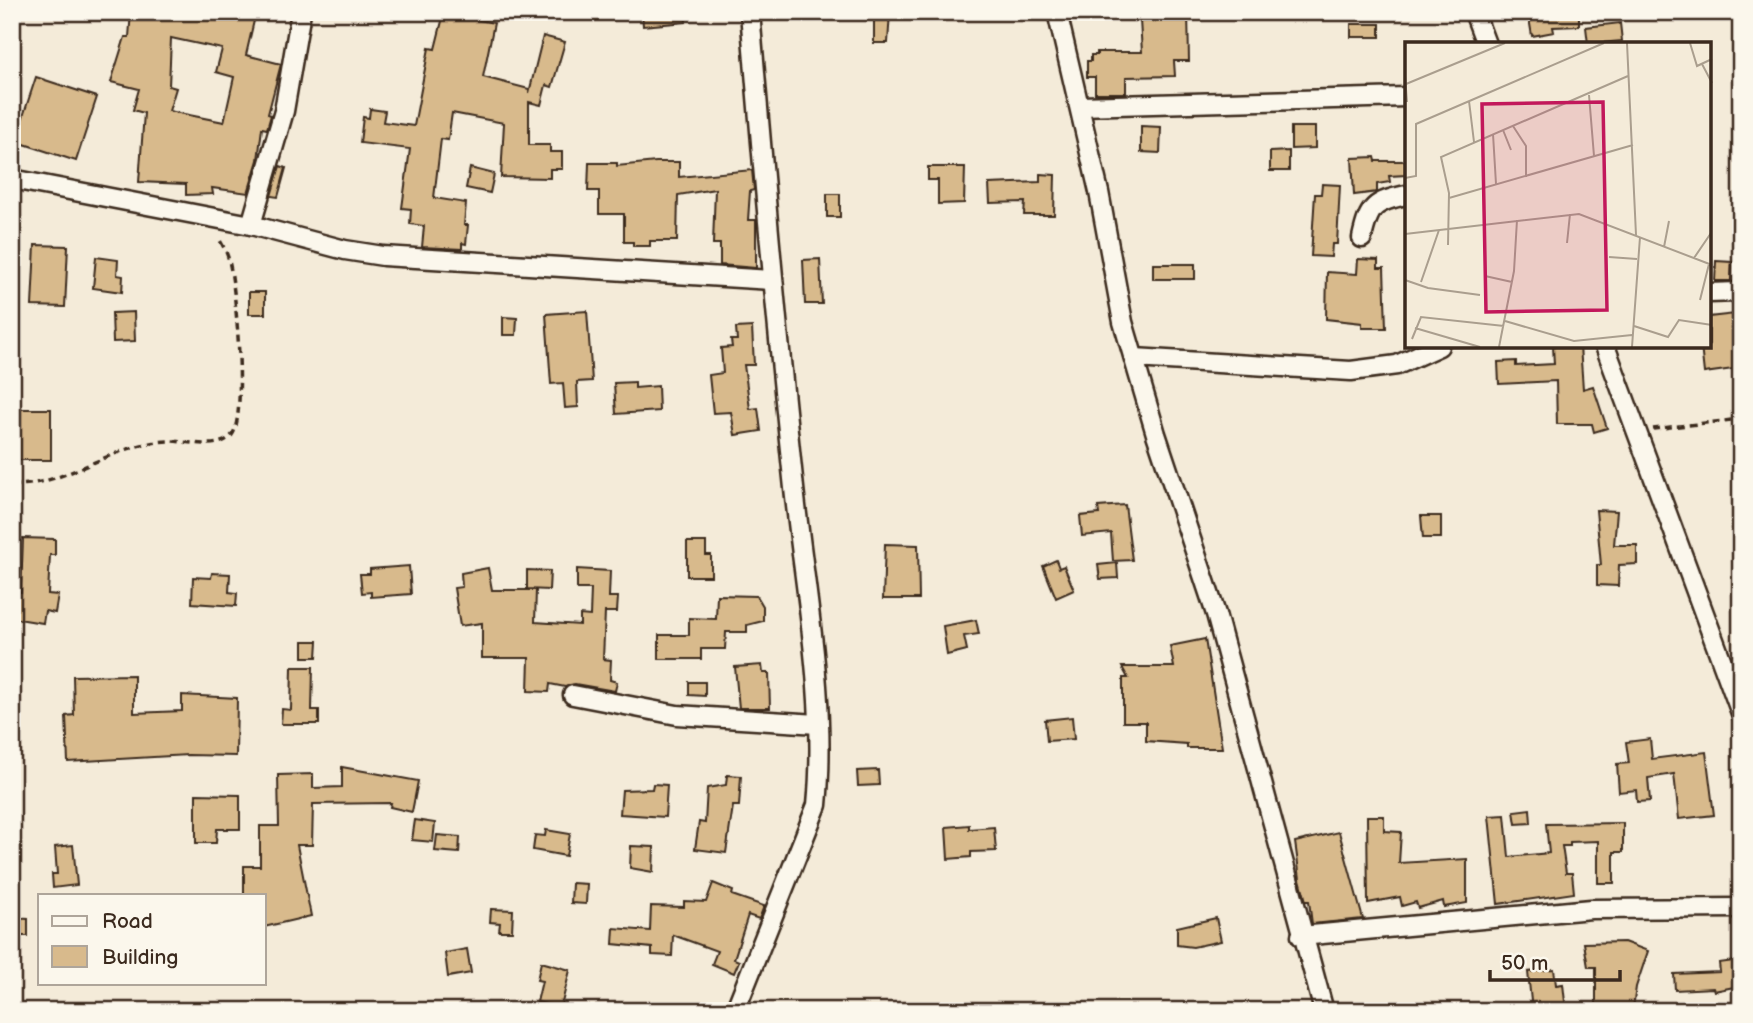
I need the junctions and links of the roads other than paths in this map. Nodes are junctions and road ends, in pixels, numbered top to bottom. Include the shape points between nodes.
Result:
1 (301, 12) edge
2 (750, 12) edge
3 (1057, 12) edge
4 (1474, 12) edge
5 (1485, 42) edge
6 (1405, 97) edge
7 (1080, 106) junction
8 (12, 179) edge
9 (1405, 195) edge
10 (251, 225) junction
11 (1362, 238) dead end
12 (772, 280) junction
13 (1738, 292) dead end
14 (1711, 293) edge
15 (1435, 348) edge
16 (1606, 348) edge
17 (1134, 358) junction
18 (1735, 678) edge
19 (573, 695) dead end
20 (1741, 713) edge
21 (818, 724) junction
22 (1741, 908) edge
23 (1301, 936) junction
24 (735, 1011) edge
25 (1324, 1011) edge

1 - 10 street via 284,111
2 - 12 street
3 - 7 street
4 - 5 street
6 - 7 street
7 - 17 street
8 - 10 street
9 - 11 street via 1374,206
10 - 12 street via 383,256
12 - 21 street
13 - 14 street
15 - 17 street via 1397,365 1351,371
16 - 18 street
17 - 23 street via 1216,614
18 - 20 street
19 - 21 street via 677,715
21 - 24 street via 817,805
22 - 23 street via 1591,909
23 - 25 street

